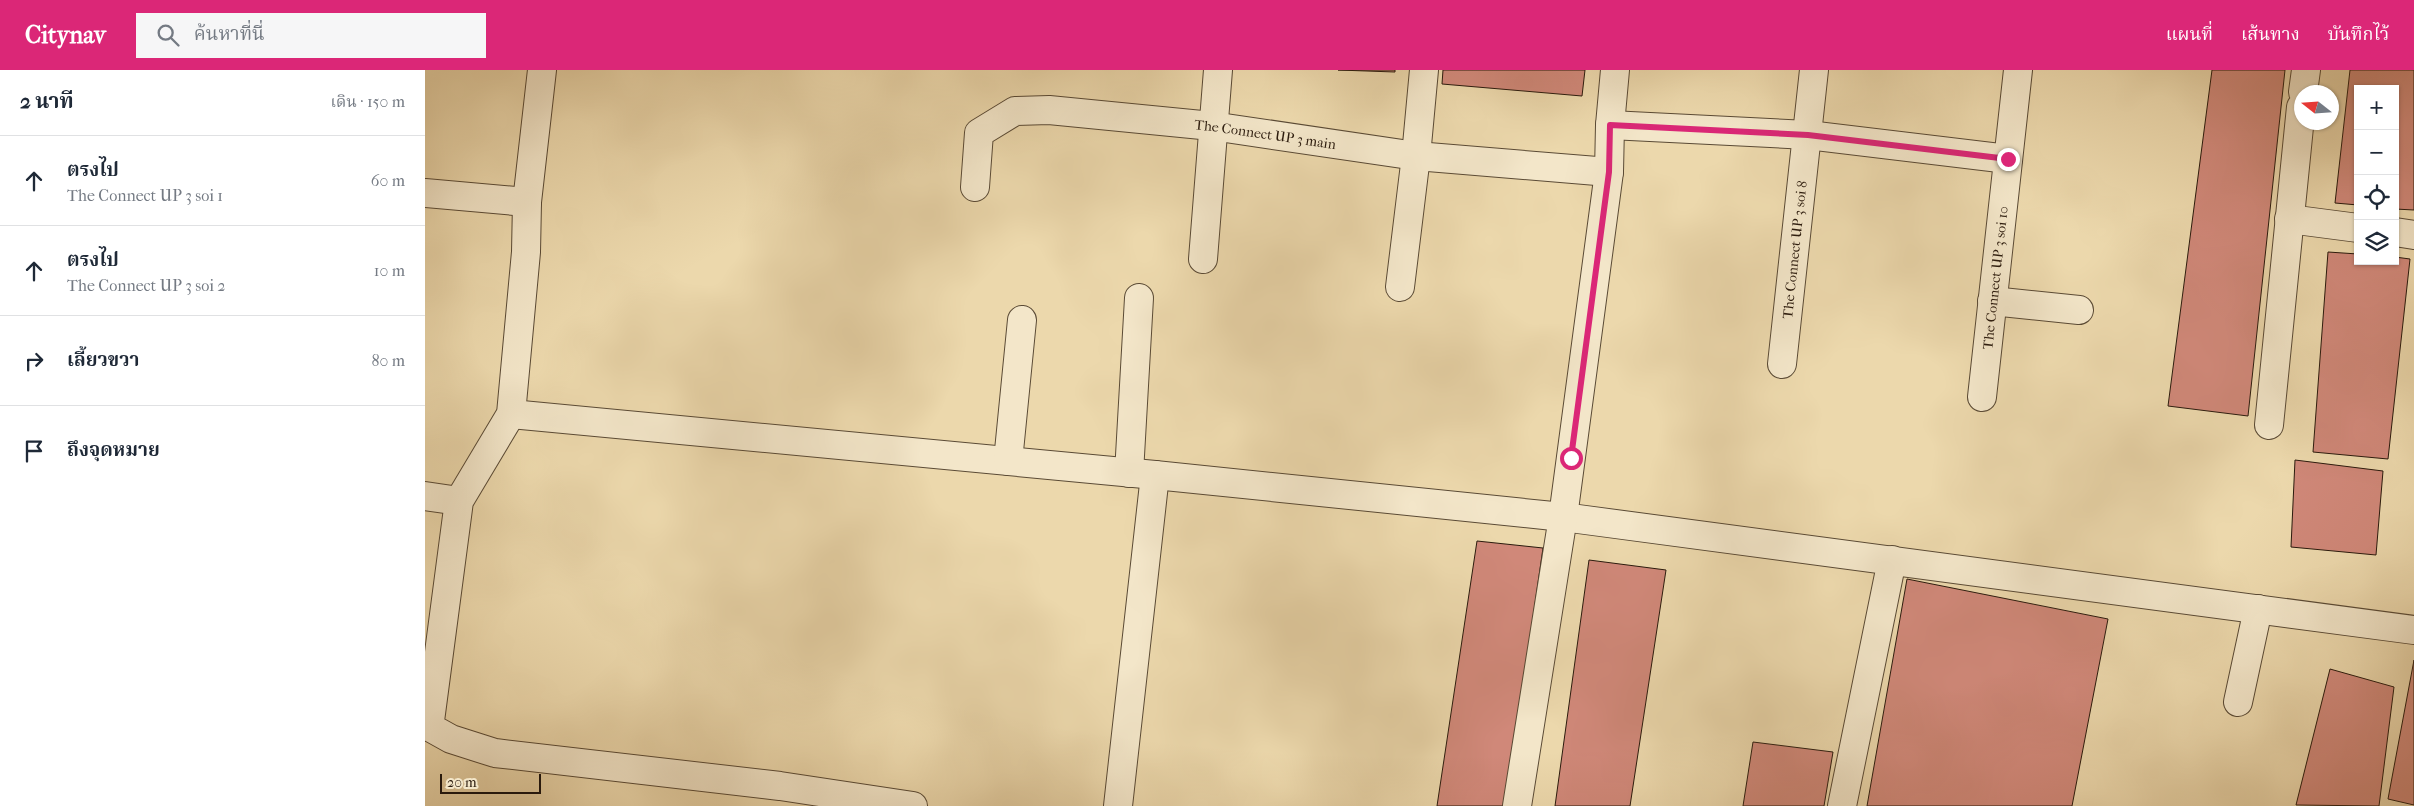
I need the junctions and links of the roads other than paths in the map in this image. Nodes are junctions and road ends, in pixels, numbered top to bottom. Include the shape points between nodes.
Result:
1 (542, 70) edge
2 (1218, 70) edge
3 (1423, 70) edge
4 (1615, 70) edge
5 (1814, 70) edge
6 (2018, 70) edge
7 (2306, 70) edge
8 (2304, 85) edge
9 (1610, 125) junction
10 (1212, 126) junction
11 (2299, 130) edge
12 (1808, 135) junction
13 (1416, 156) junction
14 (2008, 159) junction
15 (1609, 172) junction
16 (975, 187) dead end
17 (425, 193) edge
18 (527, 202) junction
19 (2289, 219) junction
20 (2354, 227) edge
21 (2399, 233) edge
22 (2414, 235) edge
23 (1203, 259) dead end
24 (1400, 286) dead end
25 (1139, 298) dead end
26 (1992, 301) junction
27 (2079, 310) dead end
28 (1023, 320) dead end
29 (1782, 364) dead end
30 (1982, 397) dead end
31 (511, 414) junction
32 (2269, 425) dead end
33 (1008, 461) junction
34 (1142, 474) junction
35 (425, 496) edge
36 (459, 500) junction
37 (1563, 517) junction
38 (1892, 560) junction
39 (2258, 609) junction
40 (2414, 630) edge
41 (2238, 702) dead end
42 (913, 806) edge
43 (1118, 806) edge
44 (1517, 806) edge
45 (1842, 806) edge

1 - 18 street
2 - 10 street
3 - 13 street
4 - 9 street
5 - 12 street, The Connect UP 3 soi 8
6 - 14 street, The Connect UP 3 soi 10
7 - 8 street
9 - 12 street
9 - 15 street
10 - 13 street, The Connect UP 3 main
10 - 16 street, The Connect UP 3 main via 1049,110 1015,111 979,133
10 - 23 street
11 - 19 street
12 - 14 street
12 - 29 street, The Connect UP 3 soi 8
13 - 15 street, The Connect UP 3 main
13 - 24 street
14 - 26 street, The Connect UP 3 soi 10
15 - 37 street
17 - 18 street
18 - 31 street via 526,252
19 - 20 street
19 - 32 street
21 - 22 street
25 - 34 street
26 - 27 street
26 - 30 street, The Connect UP 3 soi 10
28 - 33 street
31 - 33 street
31 - 36 street
33 - 34 street
34 - 37 street
34 - 43 street
35 - 36 street
36 - 42 street via 433,687 430,721 433,729 451,739 495,753 780,786
37 - 38 street
37 - 44 street
38 - 39 street
38 - 45 street
39 - 40 street
39 - 41 street

